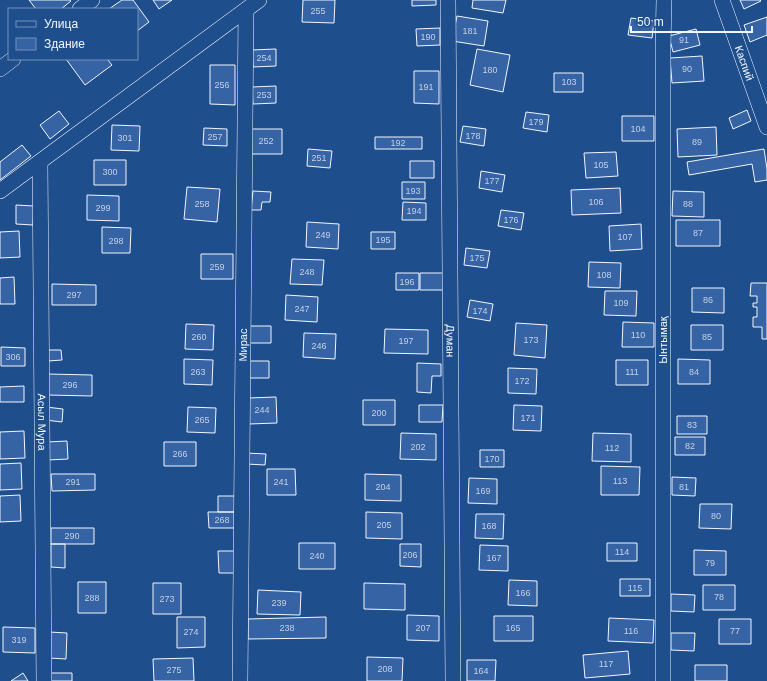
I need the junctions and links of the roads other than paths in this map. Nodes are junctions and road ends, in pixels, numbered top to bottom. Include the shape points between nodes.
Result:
1 (92, 0) edge
2 (259, 0) edge
3 (448, 0) edge
4 (664, 0) edge
5 (722, 0) edge
6 (81, 8) edge
7 (246, 10) junction
8 (12, 60) edge
9 (0, 69) edge
10 (767, 127) edge
11 (40, 162) junction
12 (0, 192) edge
13 (44, 681) edge
14 (240, 681) edge
15 (453, 681) edge
16 (663, 681) edge

1 - 6 street
2 - 7 street
3 - 15 street, Думан
4 - 16 street, Ынтымақ
5 - 10 street, Каспий
7 - 11 street
7 - 14 street, Мирас
8 - 9 street
11 - 12 street
11 - 13 street, Асыл Мура

